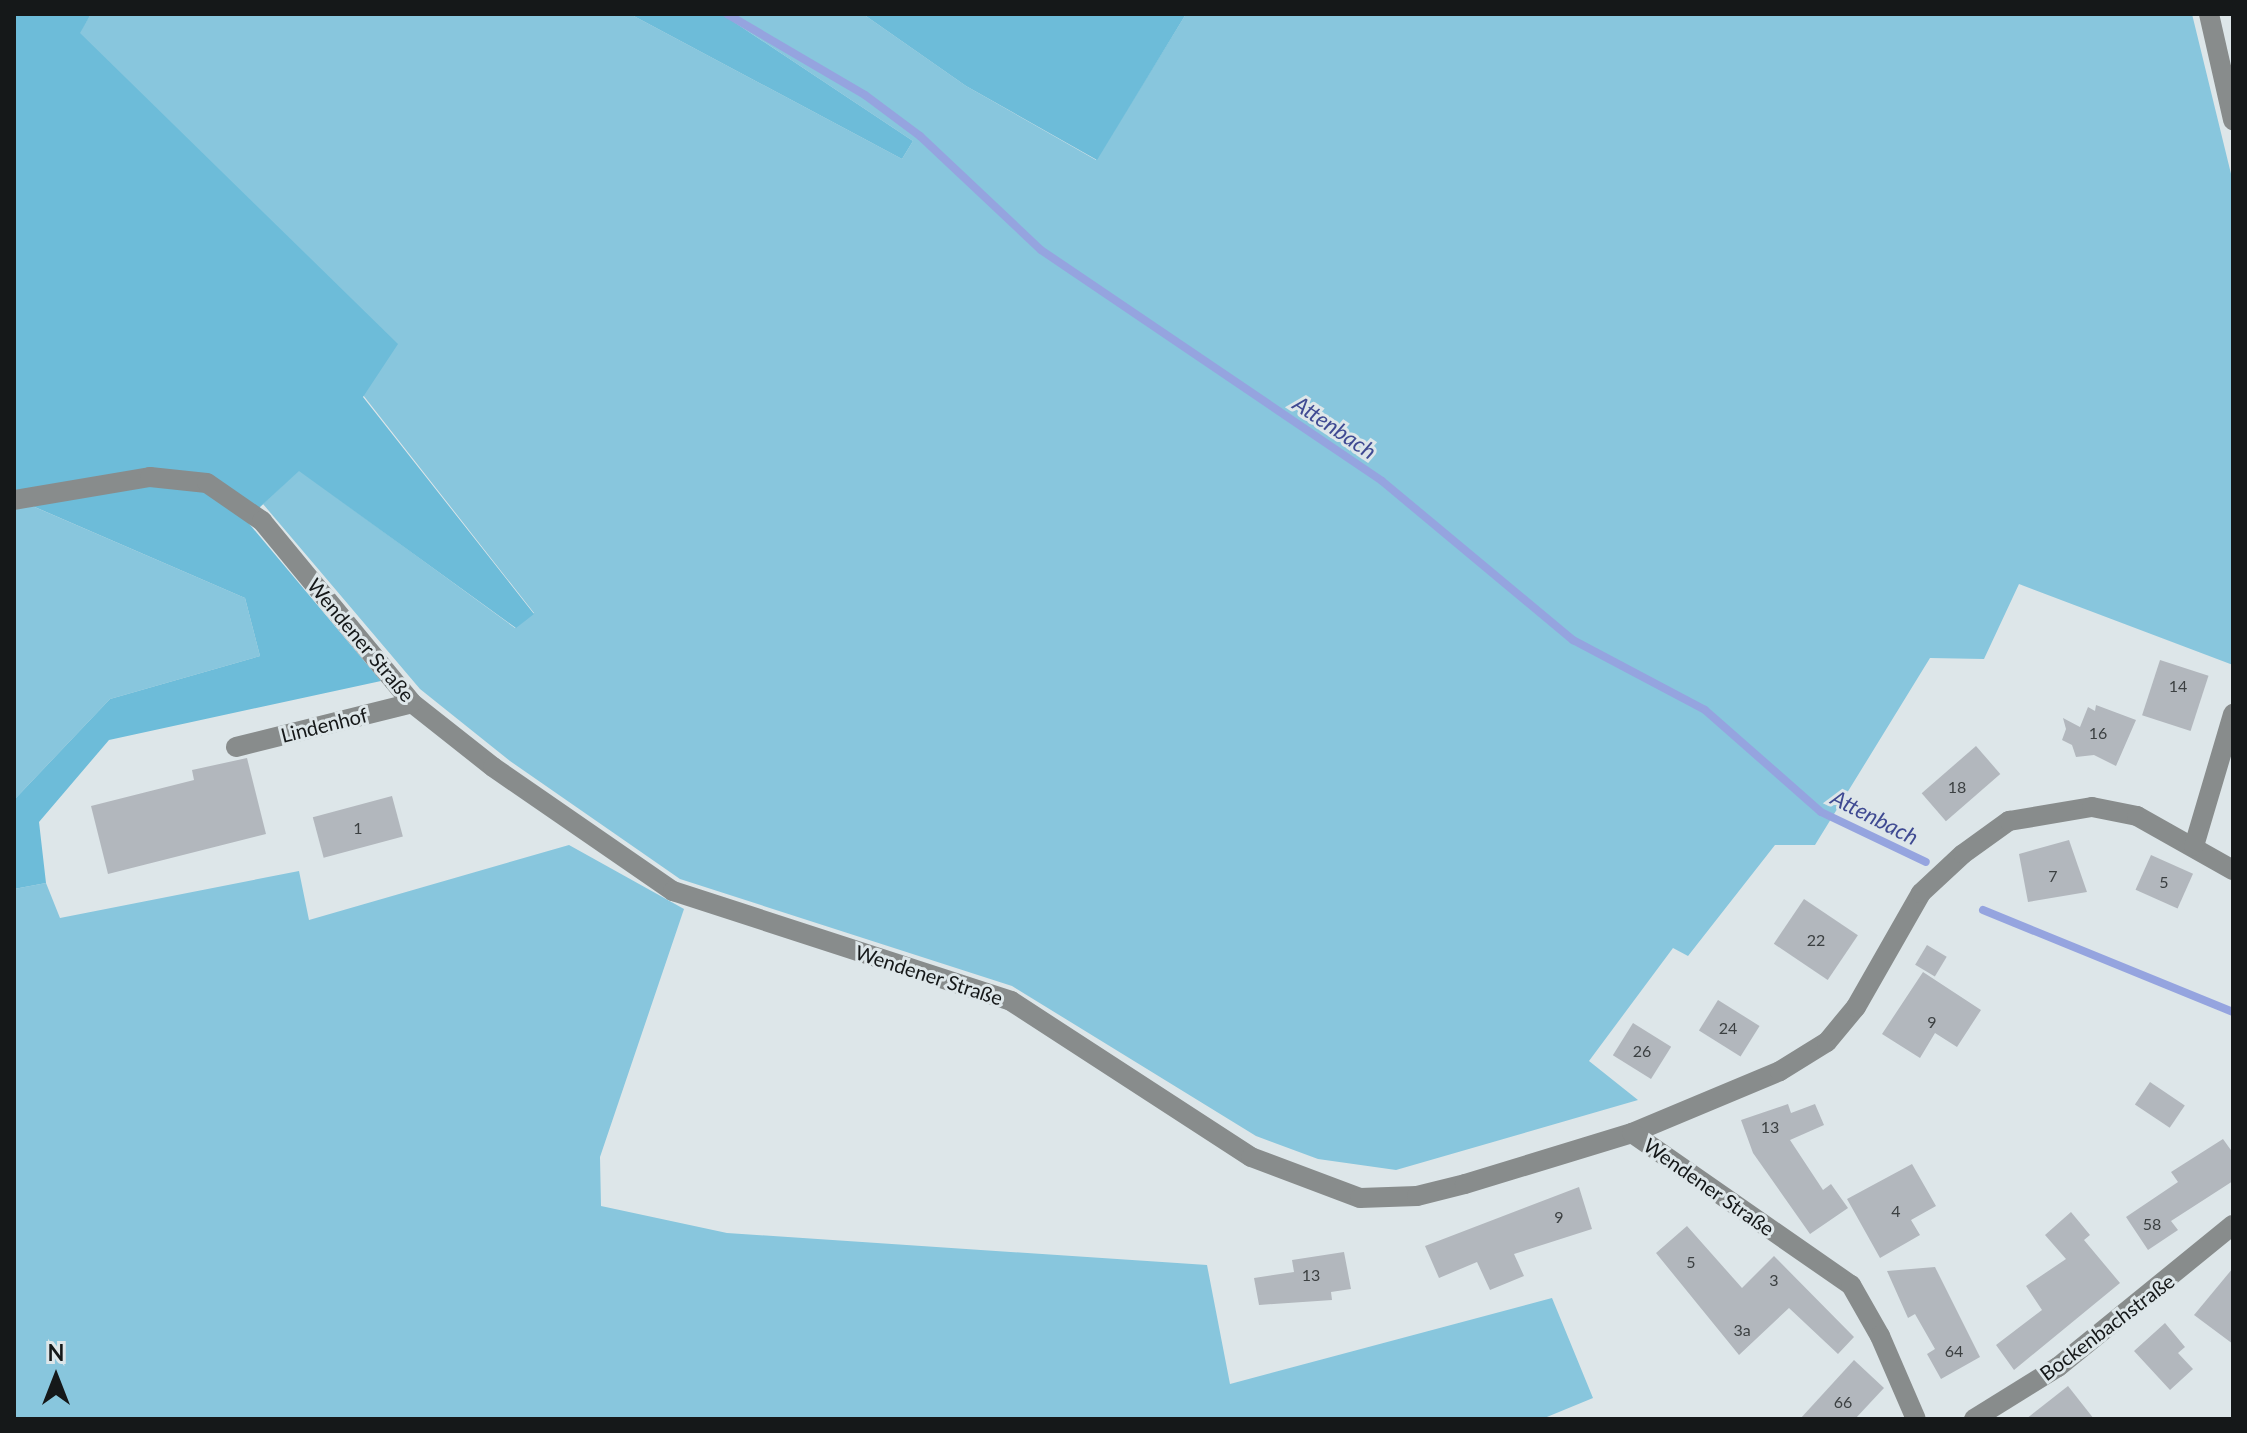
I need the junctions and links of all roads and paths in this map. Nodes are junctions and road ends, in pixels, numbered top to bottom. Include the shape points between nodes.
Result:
1 (2209, 14) edge
2 (2233, 120) edge
3 (14, 500) edge
4 (412, 703) junction
5 (2233, 714) edge
6 (236, 747) dead end
7 (2194, 846) junction
8 (2233, 870) edge
9 (1632, 1133) junction
10 (2233, 1225) edge
11 (1916, 1419) edge
12 (1974, 1419) edge

1 - 2 street
3 - 4 street, Wendener Straße via 150,477 207,483 262,521
4 - 6 street, Lindenhof
4 - 9 street, Wendener Straße via 493,767 673,891 1011,1001 1251,1157 1312,1182 1360,1198 1417,1196
5 - 7 street
7 - 8 street
7 - 9 street via 2137,816 2092,807 2009,821 1921,893 1856,1007 1827,1042 1780,1071
9 - 11 street, Wendener Straße via 1851,1285
10 - 12 street, Bockenbachstraße via 2058,1367

